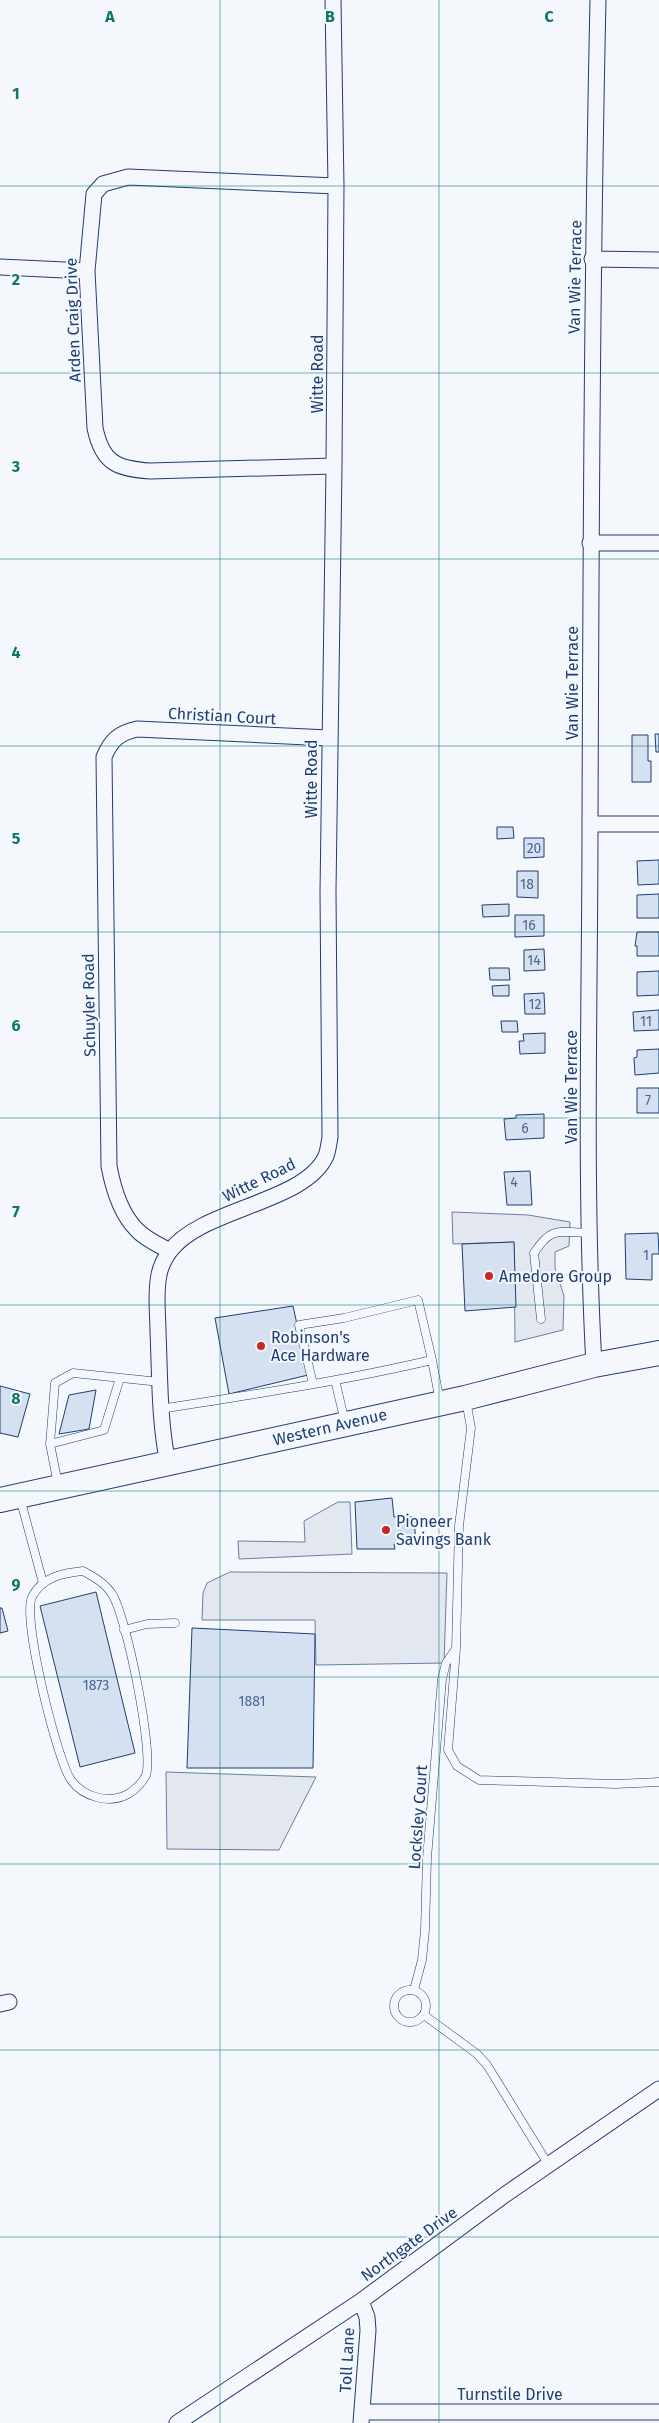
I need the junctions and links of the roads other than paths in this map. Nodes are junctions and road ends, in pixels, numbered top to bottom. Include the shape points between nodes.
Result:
1 (333, 0) edge
2 (598, 0) edge
3 (336, 186) junction
4 (592, 259) junction
5 (659, 260) edge
6 (0, 268) edge
7 (87, 271) junction
8 (334, 466) junction
9 (590, 543) junction
10 (659, 543) edge
11 (116, 737) joint
12 (329, 738) junction
13 (590, 824) junction
14 (659, 824) edge
15 (589, 1233) junction
16 (170, 1251) junction
17 (540, 1319) dead end
18 (659, 1353) edge
19 (432, 1360) junction
20 (594, 1365) junction
21 (120, 1378) junction
22 (335, 1380) junction
23 (160, 1382) junction
24 (313, 1384) junction
25 (465, 1398) junction
26 (440, 1403) junction
27 (160, 1409) junction
28 (345, 1423) junction
29 (50, 1444) junction
30 (168, 1464) junction
31 (58, 1487) junction
32 (10, 1497) edge
33 (43, 1583) junction
34 (175, 1623) dead end
35 (124, 1630) junction
36 (456, 1649) junction
37 (659, 1782) edge
38 (414, 1990) junction
39 (424, 2015) junction
40 (659, 2089) edge
41 (548, 2164) junction
42 (361, 2301) junction
43 (659, 2412) edge
44 (361, 2417) edge
45 (177, 2423) edge

1 - 3 street, Witte Road
2 - 4 street, Van Wie Terrace
3 - 7 street, Arden Craig Drive via 128,177 103,184 94,194
3 - 8 street, Witte Road
4 - 5 street
4 - 9 street, Van Wie Terrace
6 - 7 street
7 - 8 street, Arden Craig Drive via 94,428 98,446 113,464 131,470 150,471
8 - 12 street, Witte Road
9 - 10 street
9 - 13 street, Van Wie Terrace
11 - 12 street, Christian Court via 137,729
11 - 16 street, Schuyler Road via 104,757 109,1166 126,1216 138,1231
12 - 16 street, Witte Road via 330,1138 326,1156 317,1168 290,1188 203,1227 186,1236
13 - 14 street
13 - 15 street, Van Wie Terrace
15 - 17 lane via 552,1232 534,1253
15 - 20 street, Van Wie Terrace
16 - 23 street, Witte Road via 159,1274 157,1289
18 - 20 main road, Western Avenue
19 - 22 lane
19 - 24 lane via 418,1300 299,1325
19 - 26 lane
20 - 25 main road, Western Avenue
21 - 23 lane
21 - 29 lane via 104,1430
21 - 29 lane via 73,1373 55,1384
22 - 24 lane
22 - 28 lane
23 - 27 street, Witte Road
24 - 27 lane
25 - 26 main road, Western Avenue
25 - 36 lane via 471,1428 459,1526
26 - 28 main road, Western Avenue
27 - 30 street, Witte Road
28 - 30 main road, Western Avenue
29 - 31 lane
30 - 31 main road, Western Avenue
31 - 32 main road, Western Avenue
32 - 33 lane
33 - 35 lane via 60,1574 83,1571 100,1580 112,1594
33 - 35 lane via 32,1598 30,1623 60,1756 72,1781 94,1797 117,1800 135,1790 146,1775 148,1752 144,1717
34 - 35 lane via 147,1624
36 - 37 lane via 448,1750 457,1766 479,1780
36 - 38 lane, Locksley Court via 446,1663 442,1679 425,1930
38 - 39 lane via 425,2000
38 - 39 lane via 404,1991 396,1998 395,2014 409,2023 420,2020
39 - 41 lane via 487,2065
40 - 41 street, Northgate Drive
41 - 42 street, Northgate Drive
42 - 44 street, Toll Lane via 368,2330
42 - 45 street, Northgate Drive
43 - 44 street, Turnstile Drive

